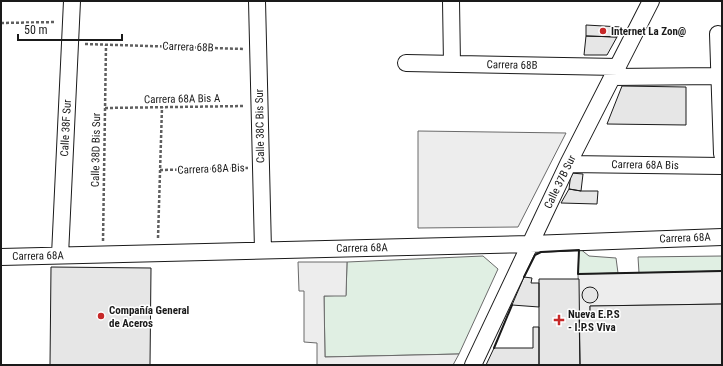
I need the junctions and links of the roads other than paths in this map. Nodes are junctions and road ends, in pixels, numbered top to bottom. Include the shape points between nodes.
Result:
1 (72, 1) edge
2 (257, 1) edge
3 (450, 1) edge
4 (651, 1) edge
5 (718, 34) dead end
6 (406, 63) dead end
7 (452, 64) junction
8 (615, 72) junction
9 (719, 76) junction
10 (722, 154) edge
11 (568, 164) junction
12 (722, 166) edge
13 (722, 237) edge
14 (530, 244) junction
15 (263, 250) junction
16 (60, 255) junction
17 (1, 257) edge
18 (473, 365) edge

1 - 16 street, Calle 38F Sur
2 - 15 street, Calle 38C Bis Sur
3 - 7 street
4 - 8 street, Calle 37B Sur
5 - 9 street
6 - 7 street, Carrera 68B
7 - 8 street, Carrera 68B
8 - 9 street, Carrera 68B
8 - 11 street, Calle 37B Sur
9 - 10 street
11 - 12 street, Carrera 68A Bis
11 - 14 street, Calle 37B Sur
13 - 14 street, Carrera 68A
14 - 15 street, Carrera 68A
14 - 18 street, Calle 37B Sur
15 - 16 street, Carrera 68A
16 - 17 street, Carrera 68A

